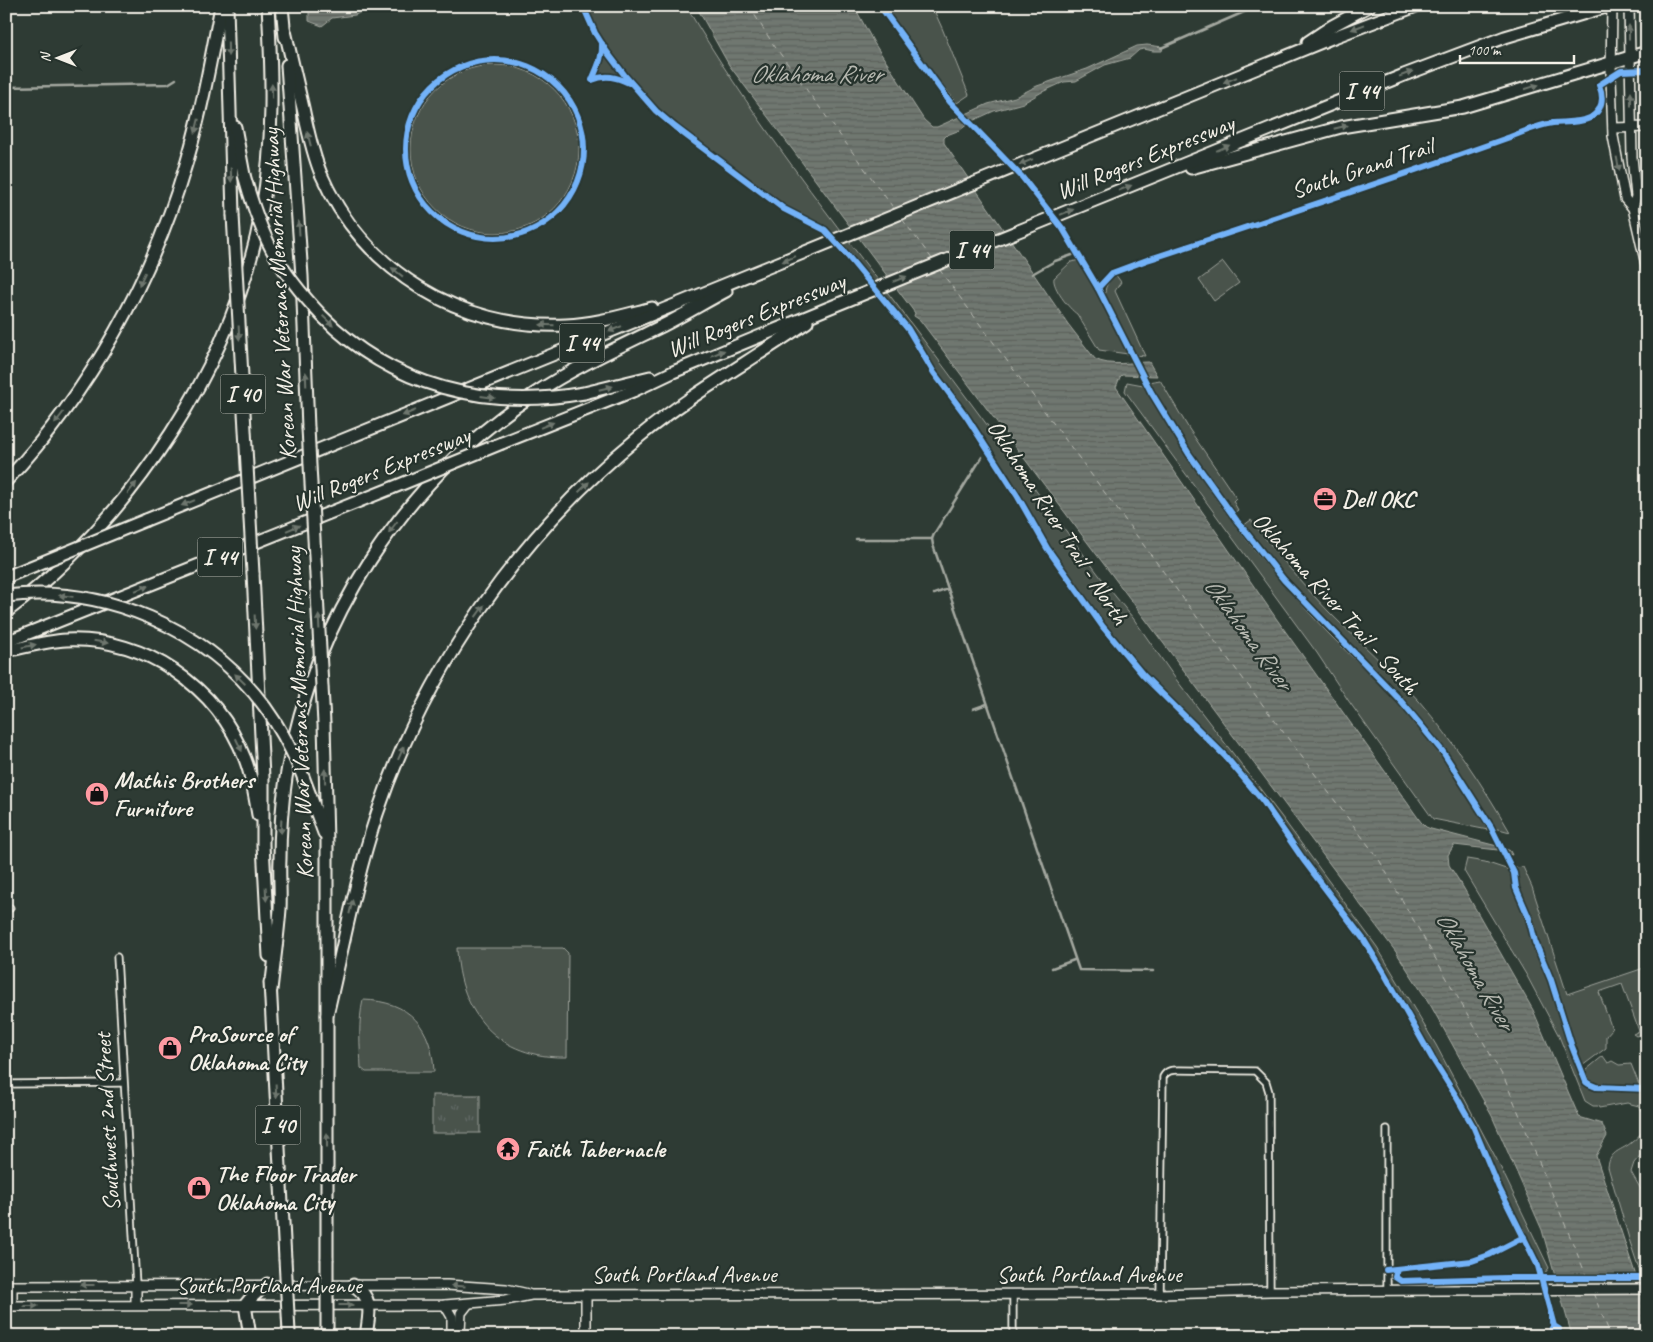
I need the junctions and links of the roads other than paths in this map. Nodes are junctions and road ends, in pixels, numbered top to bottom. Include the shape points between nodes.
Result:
1 (221, 6) edge
2 (227, 6) edge
3 (268, 6) edge
4 (282, 6) edge
5 (1369, 6) edge
6 (1416, 6) edge
7 (1611, 6) edge
8 (1629, 6) edge
9 (284, 30) junction
10 (1647, 52) edge
11 (1286, 57) junction
12 (1630, 57) junction
13 (1611, 62) junction
14 (228, 91) junction
15 (1632, 127) junction
16 (1647, 127) edge
17 (1612, 128) junction
18 (1146, 180) junction
19 (1633, 208) junction
20 (769, 267) junction
21 (1647, 270) edge
22 (692, 298) junction
23 (826, 309) junction
24 (673, 372) junction
25 (6, 481) edge
26 (6, 577) edge
27 (6, 596) edge
28 (6, 612) edge
29 (6, 642) edge
30 (6, 651) edge
31 (327, 842) junction
32 (263, 845) junction
33 (117, 957) dead end
34 (271, 990) junction
35 (327, 1015) junction
36 (123, 1083) junction
37 (6, 1084) edge
38 (1387, 1129) dead end
39 (267, 1284) junction
40 (136, 1285) junction
41 (353, 1285) junction
42 (9, 1286) edge
43 (1647, 1290) edge
44 (1270, 1291) junction
45 (1387, 1291) junction
46 (1013, 1294) junction
47 (1160, 1294) junction
48 (530, 1295) junction
49 (586, 1295) junction
50 (468, 1304) junction
51 (245, 1305) junction
52 (370, 1305) junction
53 (445, 1305) junction
54 (9, 1306) edge
55 (136, 1306) junction
56 (327, 1333) edge
57 (289, 1334) edge
58 (250, 1336) edge
59 (366, 1336) edge
60 (586, 1336) edge
61 (1013, 1336) edge

1 -> 25 highway via 197,126 155,251 122,318 86,379 53,426
2 -> 14 highway, Korean War Veterans Memorial Highway / I 40
28 -> 3 highway via 68,559 137,483 178,421 223,335 252,252 265,190 272,96
4 - 9 highway, I 40
5 - 11 highway
6 -> 11 highway, Will Rogers Expressway / I 44
7 - 13 main road
18 -> 7 highway, Will Rogers Expressway / I 44 via 1442,60
12 -> 8 main road
22 -> 9 highway via 596,322 548,326 507,321 468,311 412,284 366,244 330,194 312,150
31 -> 9 highway, Korean War Veterans Memorial Highway / I 40, bridge via 302,276
10 - 12 highway
11 -> 20 highway, Will Rogers Expressway / I 44
12 - 13 highway
15 -> 12 main road
13 - 17 main road
18 -> 13 highway via 1341,127 1463,107
14 -> 24 highway, bridge via 244,175 272,250 306,300 341,334 382,362 435,386 501,398 533,399 584,393
14 -> 32 highway, Korean War Veterans Memorial Highway / I 40, bridge via 263,777
15 - 16 main road
15 - 17 main road
15 - 19 main road via 1636,196
17 -> 19 main road via 1626,199
23 -> 18 highway, Will Rogers Expressway / I 44
19 - 21 main road
20 - 22 highway, Will Rogers Expressway / I 44
20 -> 34 highway via 584,364 520,404 486,430 424,489 390,531 353,588 333,627 314,669 294,739 282,815 280,908
22 -> 26 highway, Will Rogers Expressway / I 44, bridge
24 -> 23 highway, Will Rogers Expressway / I 44
35 -> 23 highway via 356,884 384,793 423,705 499,584 543,530 620,452 702,389
29 -> 24 highway, Will Rogers Expressway / I 44, bridge via 633,391
31 -> 27 highway, bridge via 296,761 264,706 230,670 194,641 135,611 91,599 42,594
30 -> 32 highway via 59,640 103,642 148,655 185,678 214,705 238,742 252,778
31 - 35 highway, Korean War Veterans Memorial Highway / I 40
32 -> 34 highway, Korean War Veterans Memorial Highway / I 40
33 - 36 street, Southwest 2nd Street
34 -> 57 highway, Korean War Veterans Memorial Highway / I 40, bridge
56 -> 35 highway, Korean War Veterans Memorial Highway / I 40, bridge
36 - 37 street
36 - 40 street, Southwest 2nd Street
38 - 45 street
39 - 40 main road, South Portland Avenue
39 - 41 main road, South Portland Avenue
39 - 51 highway
40 -> 42 main road, South Portland Avenue
40 - 55 main road
48 -> 41 main road, South Portland Avenue via 476,1286
41 - 52 highway via 361,1290
42 - 54 main road
43 - 45 main road, South Portland Avenue
44 - 45 main road, South Portland Avenue
44 - 47 main road, South Portland Avenue
44 - 47 street via 1269,1092 1266,1082 1255,1070 1170,1070 1163,1077
46 - 47 main road, South Portland Avenue
46 - 49 main road, South Portland Avenue
46 - 61 street
48 - 49 main road, South Portland Avenue
48 - 50 main road, South Portland Avenue
49 - 60 main road
50 - 53 main road, South Portland Avenue
50 - 53 main road via 461,1313 456,1331
51 -> 52 main road, South Portland Avenue
55 -> 51 main road, South Portland Avenue
51 - 58 highway
52 - 53 main road, South Portland Avenue
52 - 59 highway
54 -> 55 main road, South Portland Avenue

